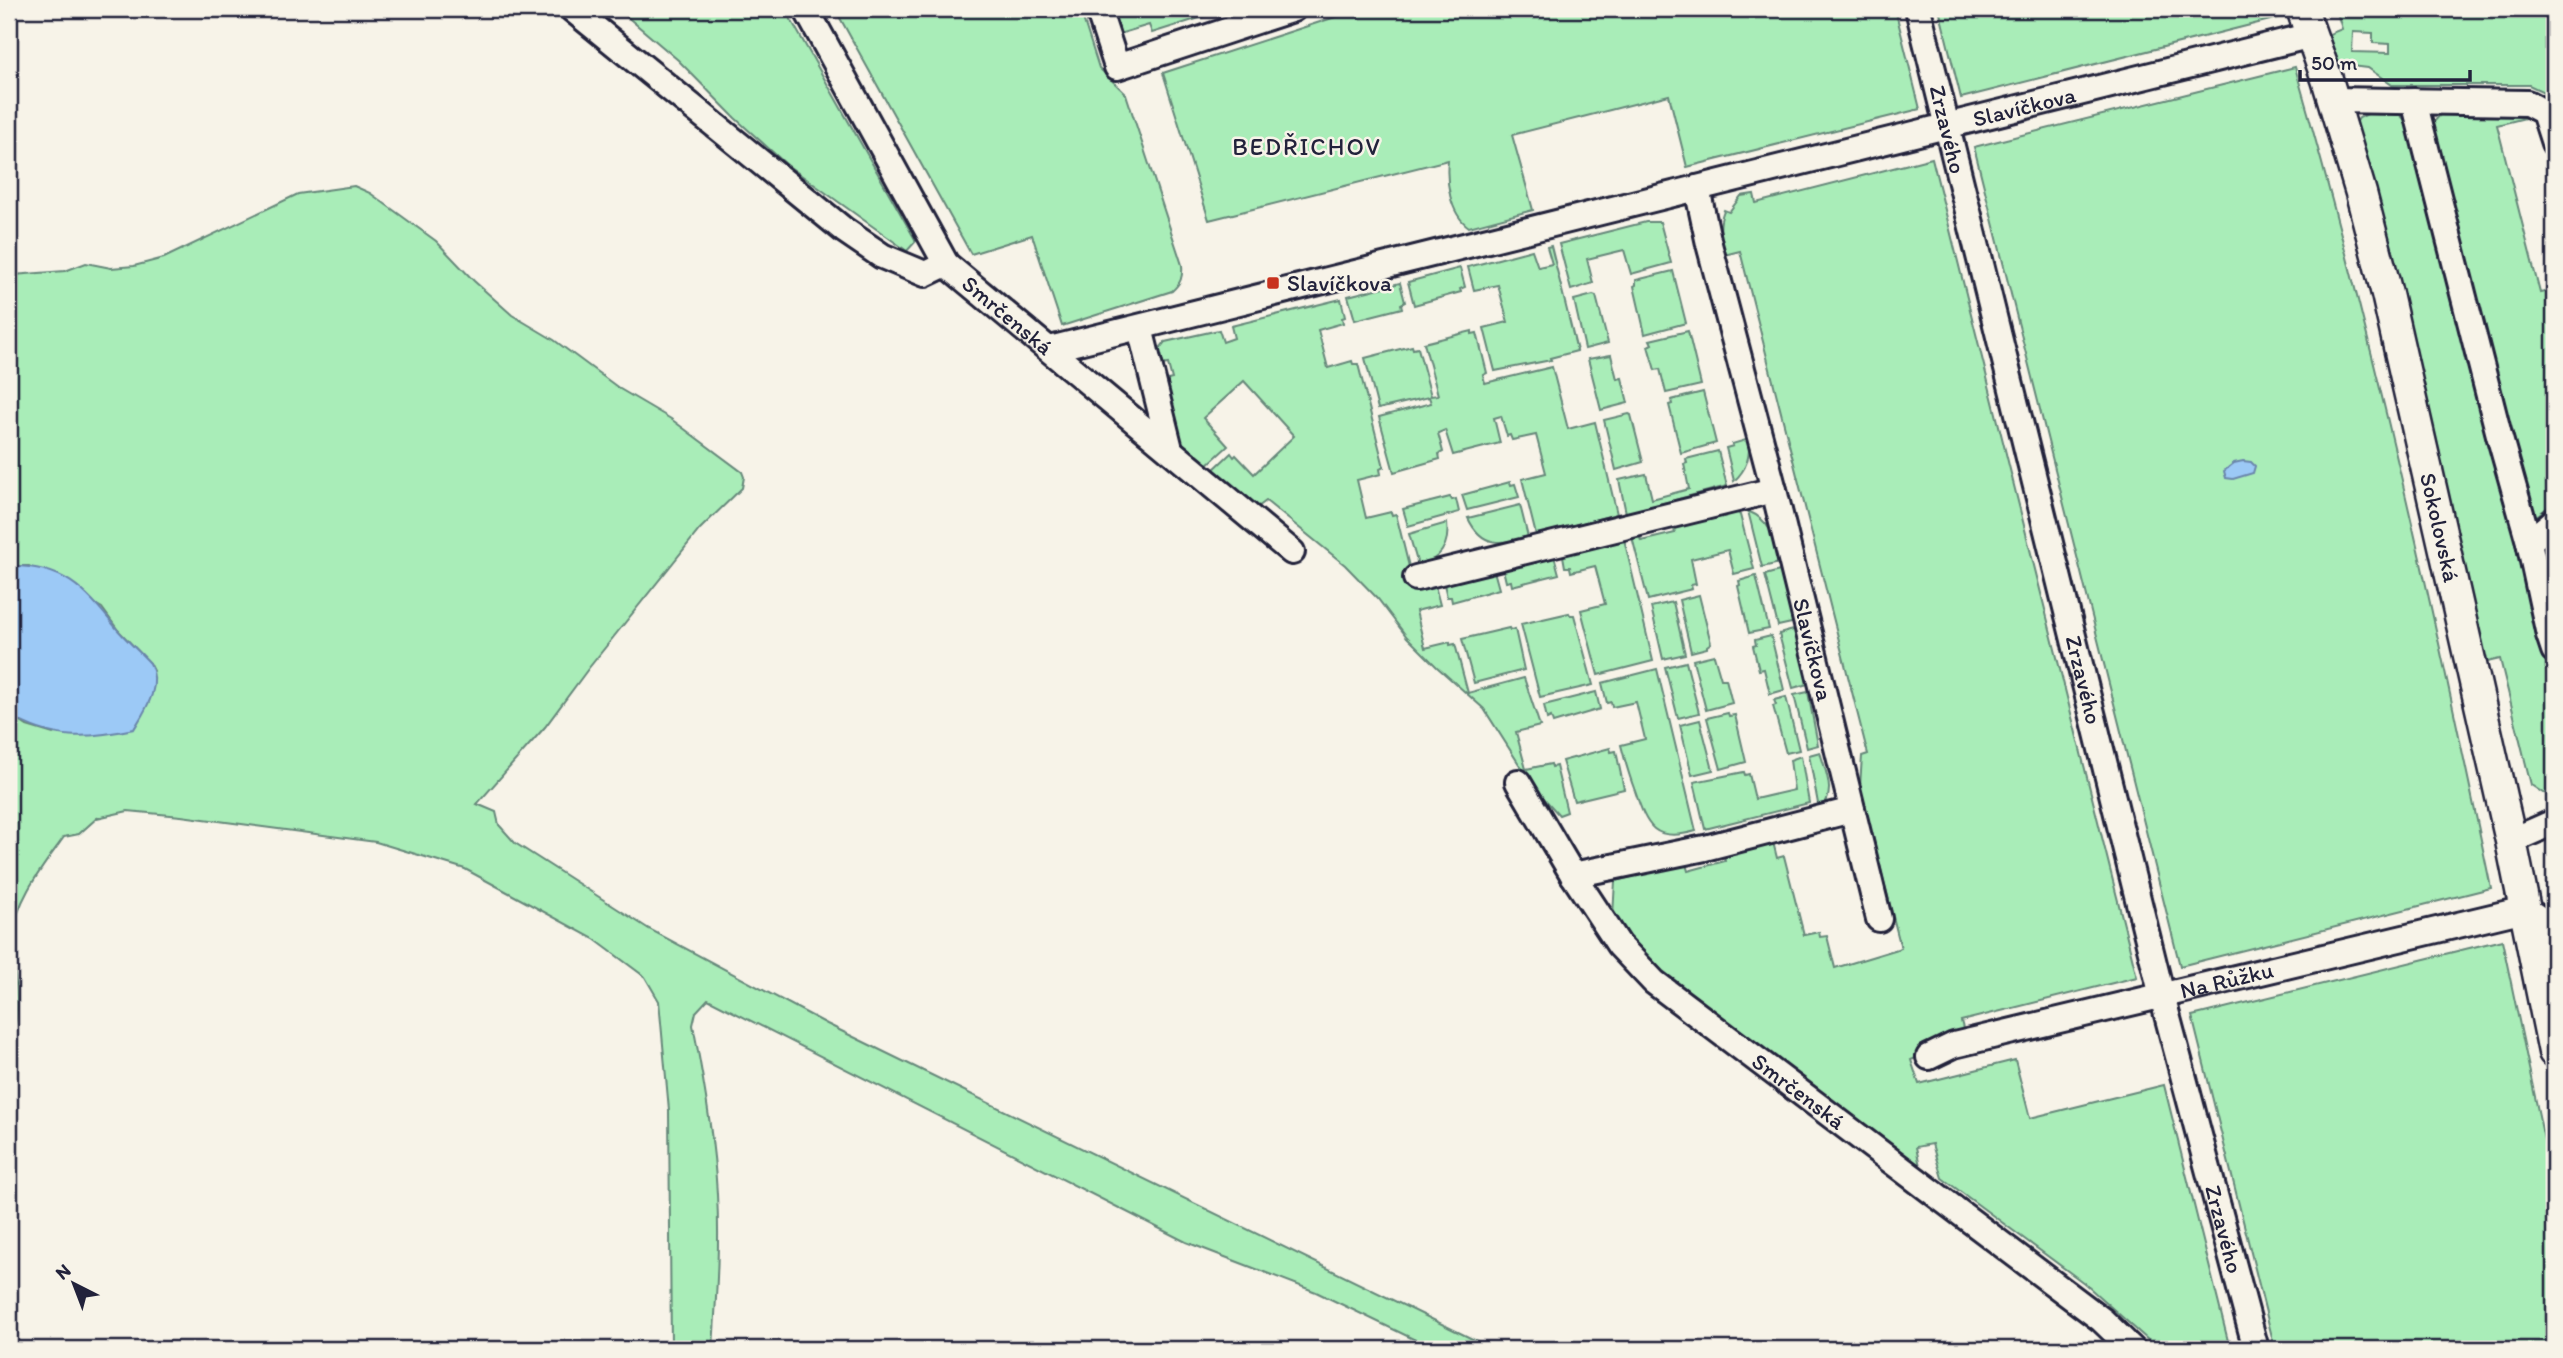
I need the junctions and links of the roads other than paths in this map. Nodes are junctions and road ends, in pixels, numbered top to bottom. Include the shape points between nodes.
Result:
1 (572, 9) edge
2 (806, 9) edge
3 (1098, 9) edge
4 (1918, 9) edge
5 (1289, 10) edge
6 (2307, 22) edge
7 (2332, 100) junction
8 (2414, 101) junction
9 (1947, 125) junction
10 (2554, 143) edge
11 (1697, 188) junction
12 (946, 264) junction
13 (1140, 328) junction
14 (1050, 349) junction
15 (1170, 449) junction
16 (1774, 490) junction
17 (2554, 522) edge
18 (2529, 542) junction
19 (1292, 552) dead end
20 (1416, 578) dead end
21 (2554, 650) edge
22 (1518, 782) dead end
23 (1852, 810) junction
24 (2554, 822) edge
25 (2511, 841) junction
26 (1573, 875) junction
27 (2525, 909) junction
28 (1879, 919) dead end
29 (2554, 928) edge
30 (2162, 996) junction
31 (2554, 1052) edge
32 (1929, 1057) dead end
33 (2132, 1349) edge
34 (2256, 1349) edge

1 - 12 street via 882,257 925,274
2 - 12 street, Smrčenská
3 - 5 street via 1117,67
4 - 9 street, Zrzavého
6 - 7 street, Sokolovská
6 - 9 street, Slavíčkova
7 - 8 street
7 - 25 street, Sokolovská via 2387,294
8 - 10 street via 2533,105 2547,117
8 - 18 street
9 - 11 street, Slavíčkova
9 - 30 street, Zrzavého
11 - 13 street, Slavíčkova
11 - 16 street, Slavíčkova
12 - 14 street, Smrčenská
13 - 14 street, Slavíčkova
13 - 15 street
14 - 15 street, Smrčenská
15 - 19 street, Smrčenská
16 - 20 street
16 - 23 street, Slavíčkova
17 - 18 street
18 - 21 street
22 - 26 street, Smrčenská
23 - 26 street via 1705,848
23 - 28 street, Slavíčkova
24 - 25 street
25 - 27 street, Sokolovská
26 - 33 street, Smrčenská via 1619,945 1654,982 2102,1320
27 - 29 street
27 - 30 street, Na Růžku
27 - 31 street, Sokolovská
30 - 32 street, Na Růžku via 1954,1045
30 - 34 street, Zrzavého

